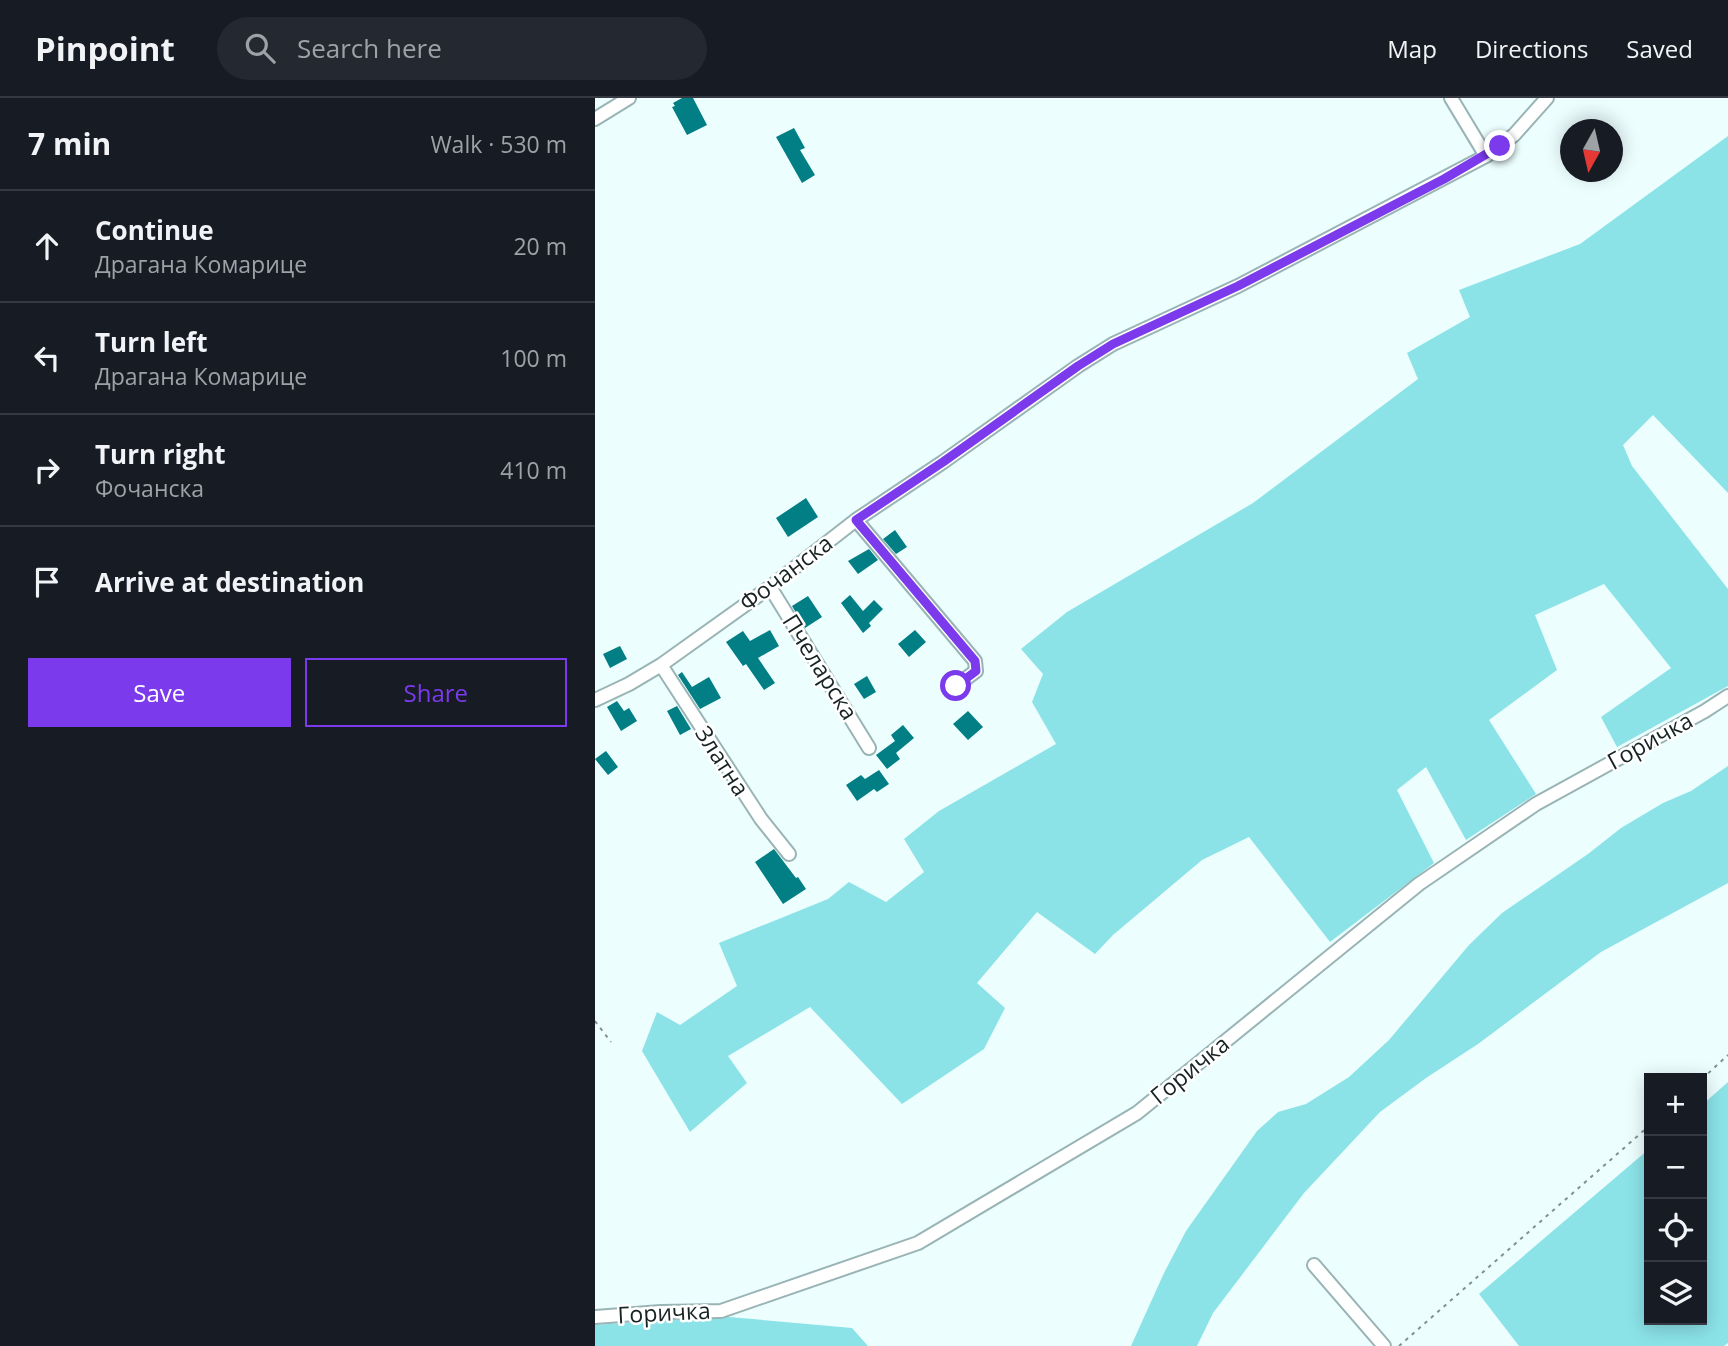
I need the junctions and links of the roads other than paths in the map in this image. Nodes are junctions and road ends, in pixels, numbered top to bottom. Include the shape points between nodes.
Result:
1 (629, 98) edge
2 (1451, 98) edge
3 (1547, 98) edge
4 (613, 102) edge
5 (595, 119) edge
6 (1486, 156) junction
7 (856, 520) junction
8 (770, 587) junction
9 (661, 665) junction
10 (956, 686) dead end
11 (1728, 696) edge
12 (595, 700) edge
13 (869, 748) dead end
14 (789, 854) dead end
15 (1314, 1265) dead end
16 (595, 1317) edge
17 (1384, 1346) edge

1 - 4 street
2 - 6 street
3 - 6 street, Фочанска via 1514,135
4 - 5 street
6 - 7 street, Фочанска via 1238,286 1113,344
7 - 8 street, Фочанска
7 - 10 street via 975,661 976,671
8 - 9 street, Фочанска
8 - 13 street, Пчеларска
9 - 12 street, Фочанска
9 - 14 street, Златна via 761,820
11 - 16 street, Горичка via 1525,811 1419,884 1137,1113 918,1243 721,1311
15 - 17 street

